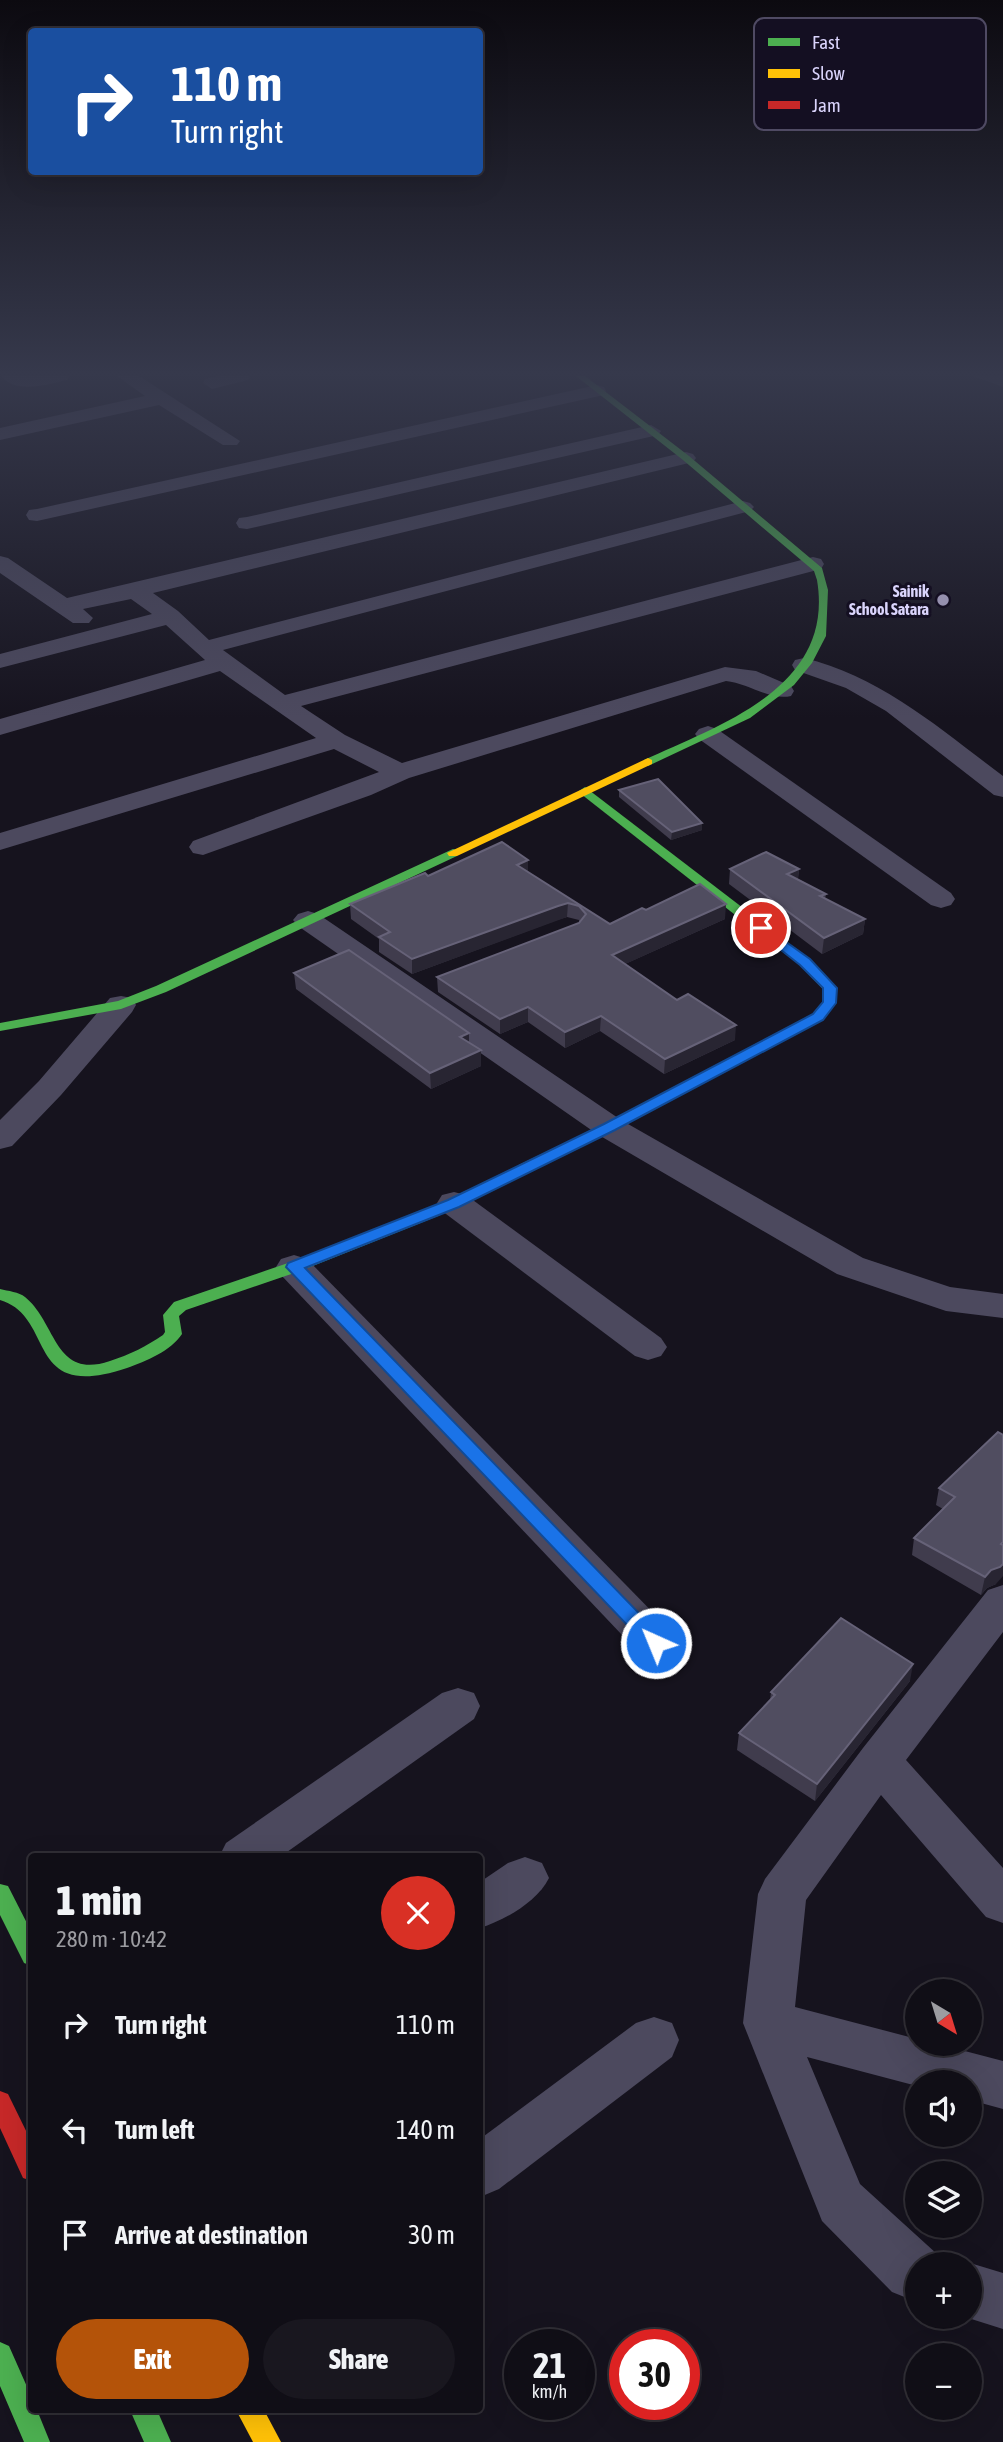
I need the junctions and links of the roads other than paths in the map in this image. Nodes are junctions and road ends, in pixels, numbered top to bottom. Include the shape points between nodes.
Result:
1 (150, 490) edge
2 (392, 490) edge
3 (554, 490) edge
4 (723, 490) edge
5 (743, 507) junction
6 (37, 515) dead end
7 (247, 523) dead end
8 (0, 563) edge
9 (813, 564) junction
10 (135, 591) junction
11 (62, 606) junction
12 (170, 616) junction
13 (107, 635) junction
14 (204, 648) junction
15 (0, 661) edge
16 (226, 662) junction
17 (804, 666) junction
18 (782, 691) junction
19 (282, 704) junction
20 (0, 727) edge
21 (708, 734) junction
22 (336, 740) junction
23 (400, 772) junction
24 (1003, 789) edge
25 (585, 791) junction
26 (0, 842) edge
27 (202, 847) dead end
28 (941, 899) dead end
29 (309, 920) junction
30 (445, 975) edge
31 (409, 989) junction
32 (121, 1005) junction
33 (0, 1027) edge
34 (609, 1127) junction
35 (0, 1139) edge
36 (454, 1203) junction
37 (294, 1267) junction
38 (0, 1294) edge
39 (1003, 1307) edge
40 (648, 1347) dead end
41 (997, 1618) edge
42 (656, 1643) dead end
43 (458, 1706) dead end
44 (879, 1761) junction
45 (249, 1853) edge
46 (525, 1878) dead end
47 (0, 1893) edge
48 (1003, 1902) edge
49 (483, 1905) edge
50 (28, 1948) edge
51 (768, 2024) junction
52 (654, 2040) dead end
53 (1003, 2085) edge
54 (0, 2102) edge
55 (28, 2162) edge
56 (483, 2169) edge
57 (905, 2265) edge
58 (982, 2295) edge
59 (1003, 2301) edge
60 (0, 2356) edge
61 (144, 2413) edge
62 (251, 2413) edge
63 (37, 2442) edge
64 (158, 2442) edge
65 (268, 2442) edge

1 - 6 street
2 - 7 street
3 - 10 street
4 - 5 main road
5 - 9 main road
5 - 14 street
8 - 11 street
9 - 17 main road via 824,581 821,637
9 - 19 street
10 - 11 street
10 - 12 street
11 - 13 street
12 - 13 street
12 - 14 street
13 - 15 street
14 - 16 street
16 - 19 street
16 - 20 street
17 - 18 main road
17 - 24 street via 855,683 895,706
18 - 21 main road
18 - 23 street via 747,676 725,674
19 - 22 street
21 - 25 main road
21 - 28 street
22 - 23 street
22 - 26 street
23 - 27 street
25 - 29 main road
25 - 34 main road via 805,962 830,988 830,1003 818,1017
29 - 31 street
29 - 32 main road
30 - 31 street
31 - 34 street
32 - 33 main road
32 - 35 street
34 - 36 main road
34 - 39 street via 850,1266 946,1299
36 - 37 main road
36 - 40 street
37 - 38 main road via 180,1306 171,1315 174,1334 162,1345 91,1373 79,1373 62,1364 22,1303
37 - 42 street
41 - 44 street
43 - 45 street
44 - 48 street
44 - 51 street via 782,1894
46 - 49 street
47 - 50 main road
51 - 53 street
51 - 57 street via 841,2202
52 - 56 street
54 - 55 main road
58 - 59 street
60 - 63 main road
61 - 64 main road
62 - 65 main road

